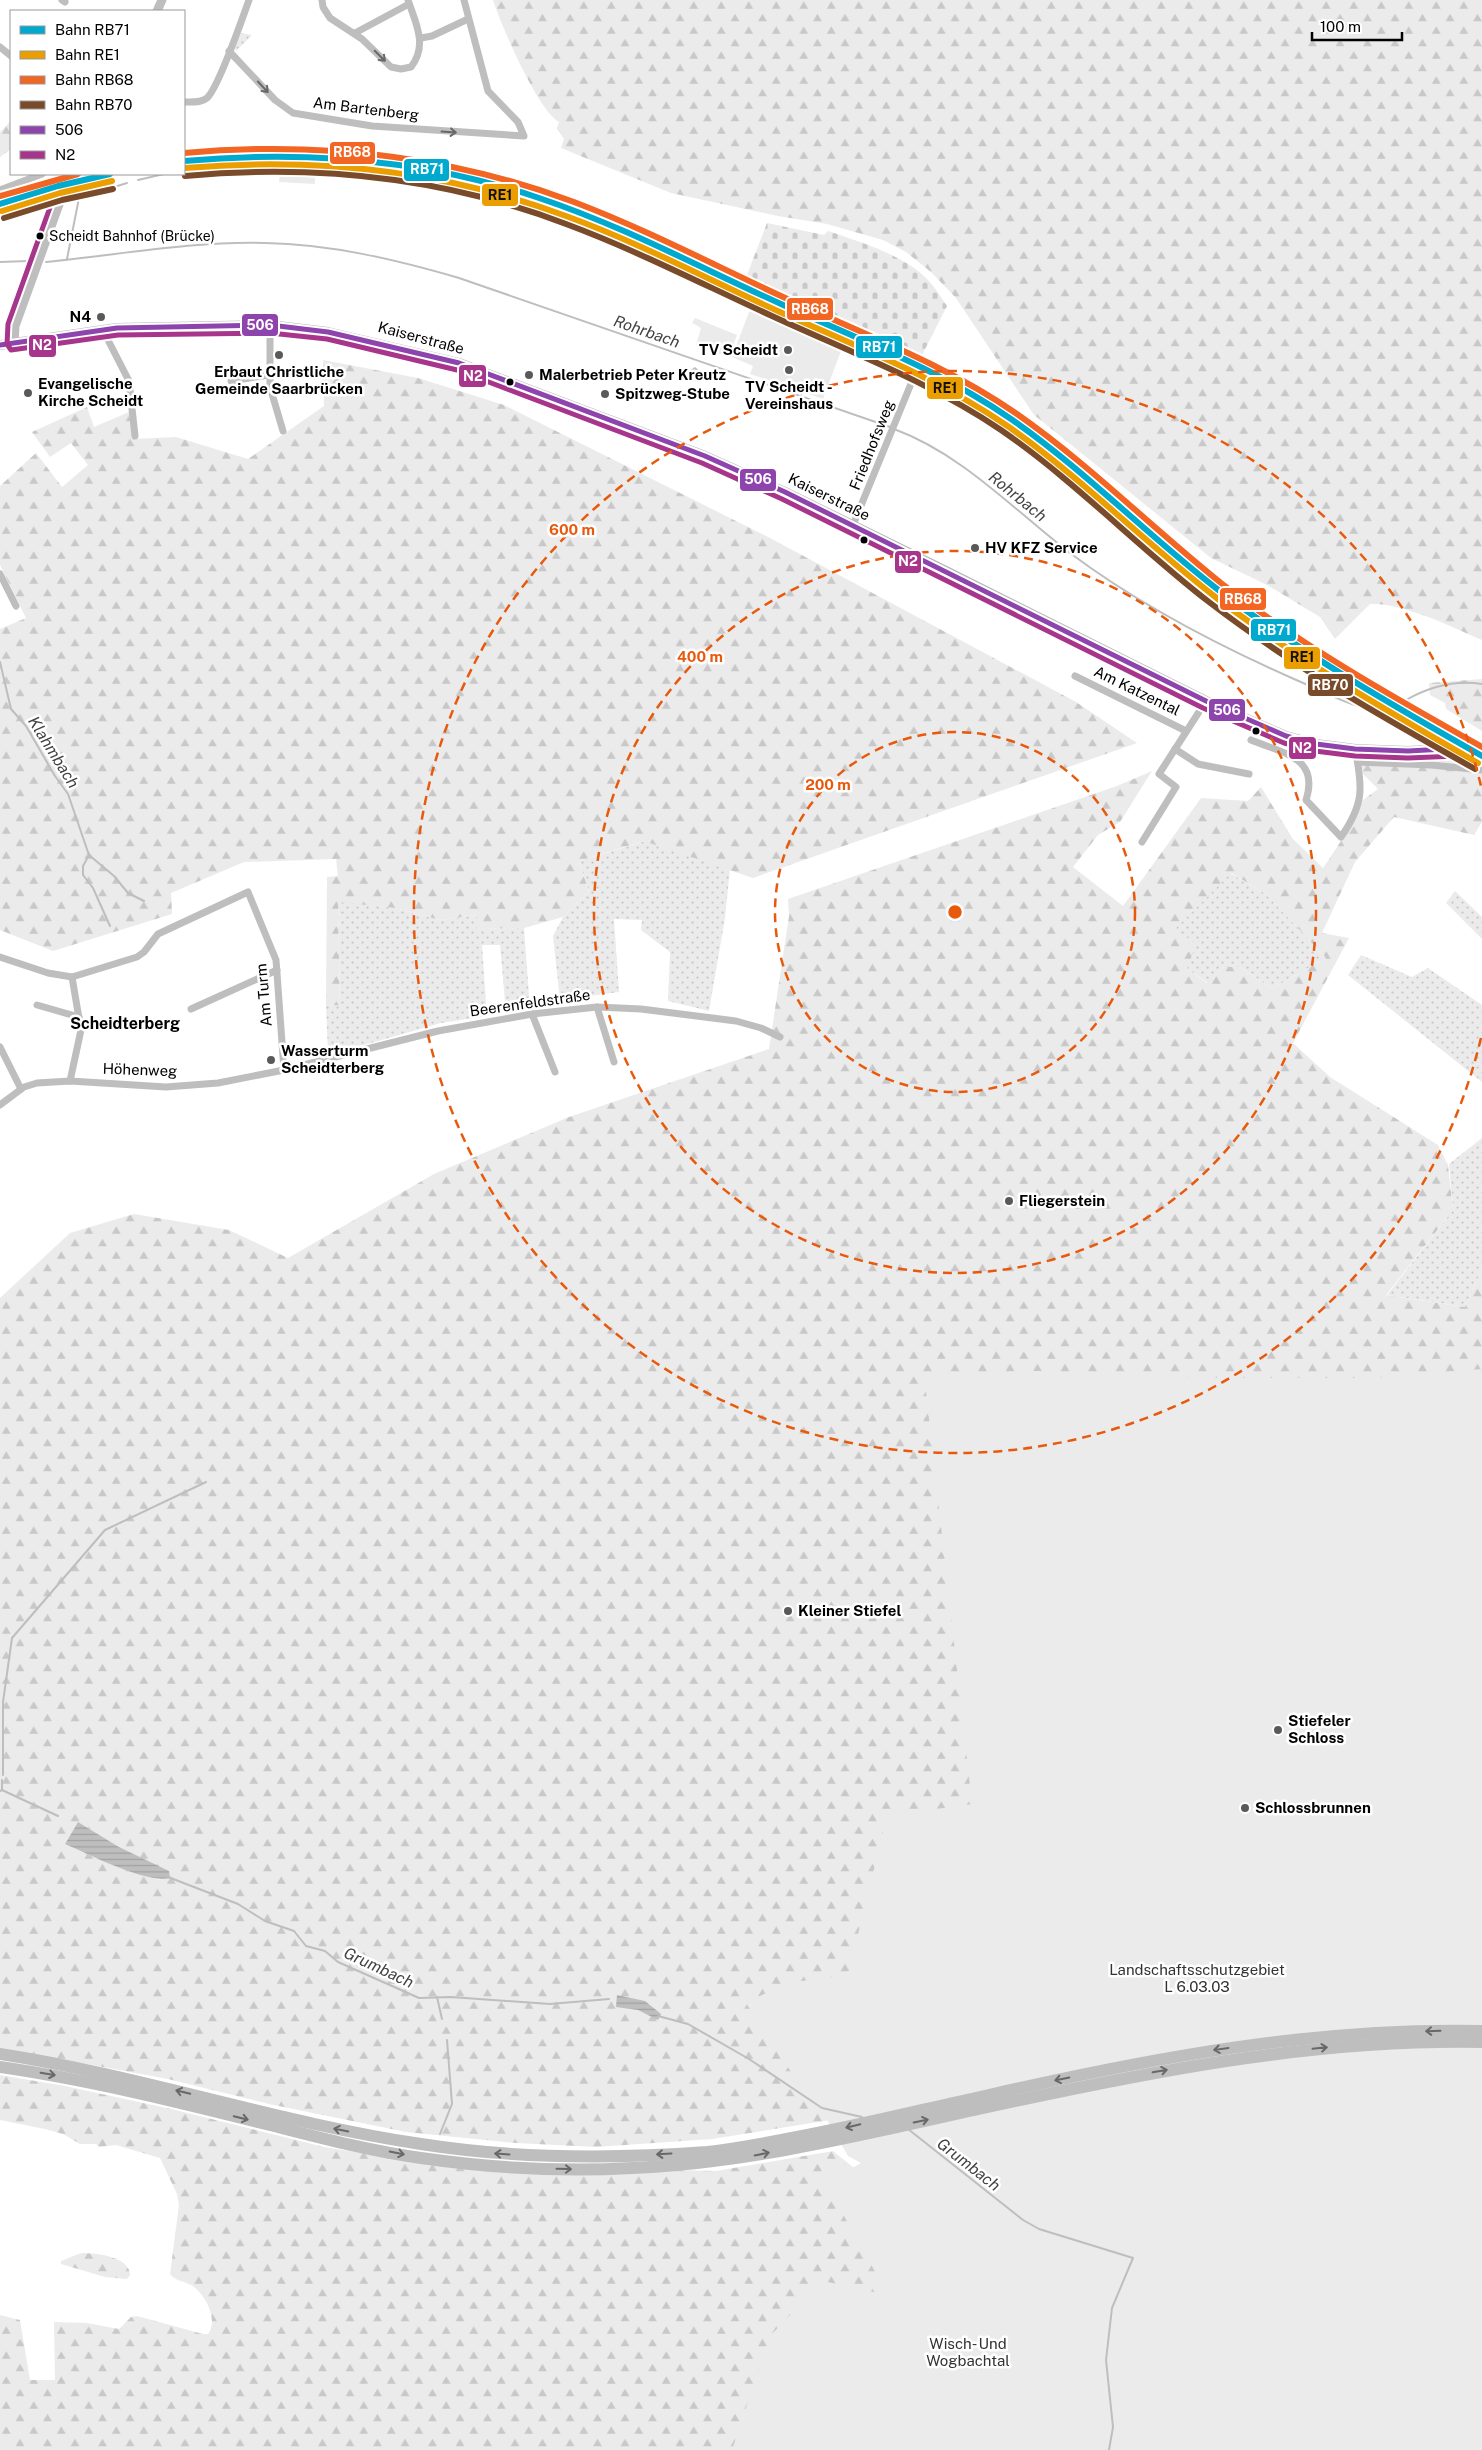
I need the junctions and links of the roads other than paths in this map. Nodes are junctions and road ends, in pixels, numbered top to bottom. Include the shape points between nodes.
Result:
1 (249, 0) edge
2 (322, 0) edge
3 (464, 0) edge
4 (409, 2) edge
5 (468, 19) junction
6 (355, 33) junction
7 (421, 38) junction
8 (0, 47) edge
9 (230, 51) junction
10 (10, 55) edge
11 (185, 102) edge
12 (39, 175) edge
13 (70, 175) edge
14 (0, 190) edge
15 (270, 325) junction
16 (106, 329) junction
17 (14, 342) junction
18 (0, 345) edge
19 (916, 374) dead end
20 (270, 375) junction
21 (231, 381) dead end
22 (283, 431) dead end
23 (136, 436) dead end
24 (853, 525) junction
25 (0, 574) edge
26 (16, 606) dead end
27 (1075, 676) dead end
28 (1206, 701) junction
29 (1186, 731) junction
30 (1251, 740) dead end
31 (1482, 747) edge
32 (1175, 749) junction
33 (1355, 749) junction
34 (1358, 762) junction
35 (1482, 770) edge
36 (1248, 774) dead end
37 (1142, 842) dead end
38 (0, 957) edge
39 (277, 970) junction
40 (72, 977) junction
41 (37, 1005) dead end
42 (597, 1007) junction
43 (191, 1009) dead end
44 (532, 1014) junction
45 (79, 1017) junction
46 (780, 1037) dead end
47 (0, 1047) edge
48 (614, 1062) dead end
49 (284, 1070) junction
50 (555, 1072) dead end
51 (70, 1081) junction
52 (21, 1089) junction
53 (0, 1105) edge
54 (1482, 2031) edge
55 (1482, 2042) edge
56 (0, 2054) edge
57 (0, 2067) edge
58 (1004, 2098) junction
59 (713, 2156) junction

1 - 9 street
2 - 6 street via 330,18
3 - 5 street
4 - 6 street
4 - 7 street
5 - 7 street
9 -> 5 street, Am Bartenberg via 275,100 293,113 372,126 524,136 518,122 488,91
6 -> 7 street via 391,67 401,69 411,66 416,59
8 - 10 street
9 - 11 street via 208,97 201,102
12 - 14 street
13 - 17 street via 15,326
15 - 16 main road, Kaiserstraße
15 - 20 street
15 - 24 main road, Kaiserstraße via 328,332 459,363 705,456
16 - 17 main road, Kaiserstraße
16 - 23 street via 108,340 129,381
17 - 18 main road, Kaiserstraße
19 - 24 street, Friedhofsweg
20 - 21 street
20 - 22 street via 271,395
24 - 28 main road, Kaiserstraße
25 - 26 street
27 - 29 street, Am Katzental
28 - 29 street
28 - 33 main road, Kaiserstraße via 1286,736
29 - 32 street
30 - 34 street via 1302,762 1309,781 1306,800 1341,837 1361,800
31 - 33 main road, Kaiserstraße via 1408,752
32 - 36 street via 1198,764
32 - 37 street via 1159,774 1176,787
33 - 34 street
34 - 35 street
38 - 40 street via 48,973
39 - 40 street, Am Turm via 248,892 158,934 137,957
39 - 43 street
39 - 49 street, Am Turm
40 - 45 street
41 - 45 street
42 - 44 street, Beerenfeldstraße
42 - 46 street, Beerenfeldstraße via 736,1021
42 - 48 street
44 - 49 street, Beerenfeldstraße via 438,1031
44 - 50 street
45 - 51 street via 79,1044
47 - 52 street
49 - 51 street, Höhenweg via 218,1084 166,1086
51 - 52 street, Höhenweg via 37,1083
52 - 53 street, Höhenweg
54 -> 58 highway via 1343,2034 1270,2042 1139,2063
58 -> 55 highway via 1271,2053 1343,2046
59 -> 56 highway via 575,2157 493,2153 429,2145 332,2128 65,2064
57 -> 59 highway via 63,2076 328,2140 419,2158 575,2170 630,2168
58 - 59 highway via 830,2141

